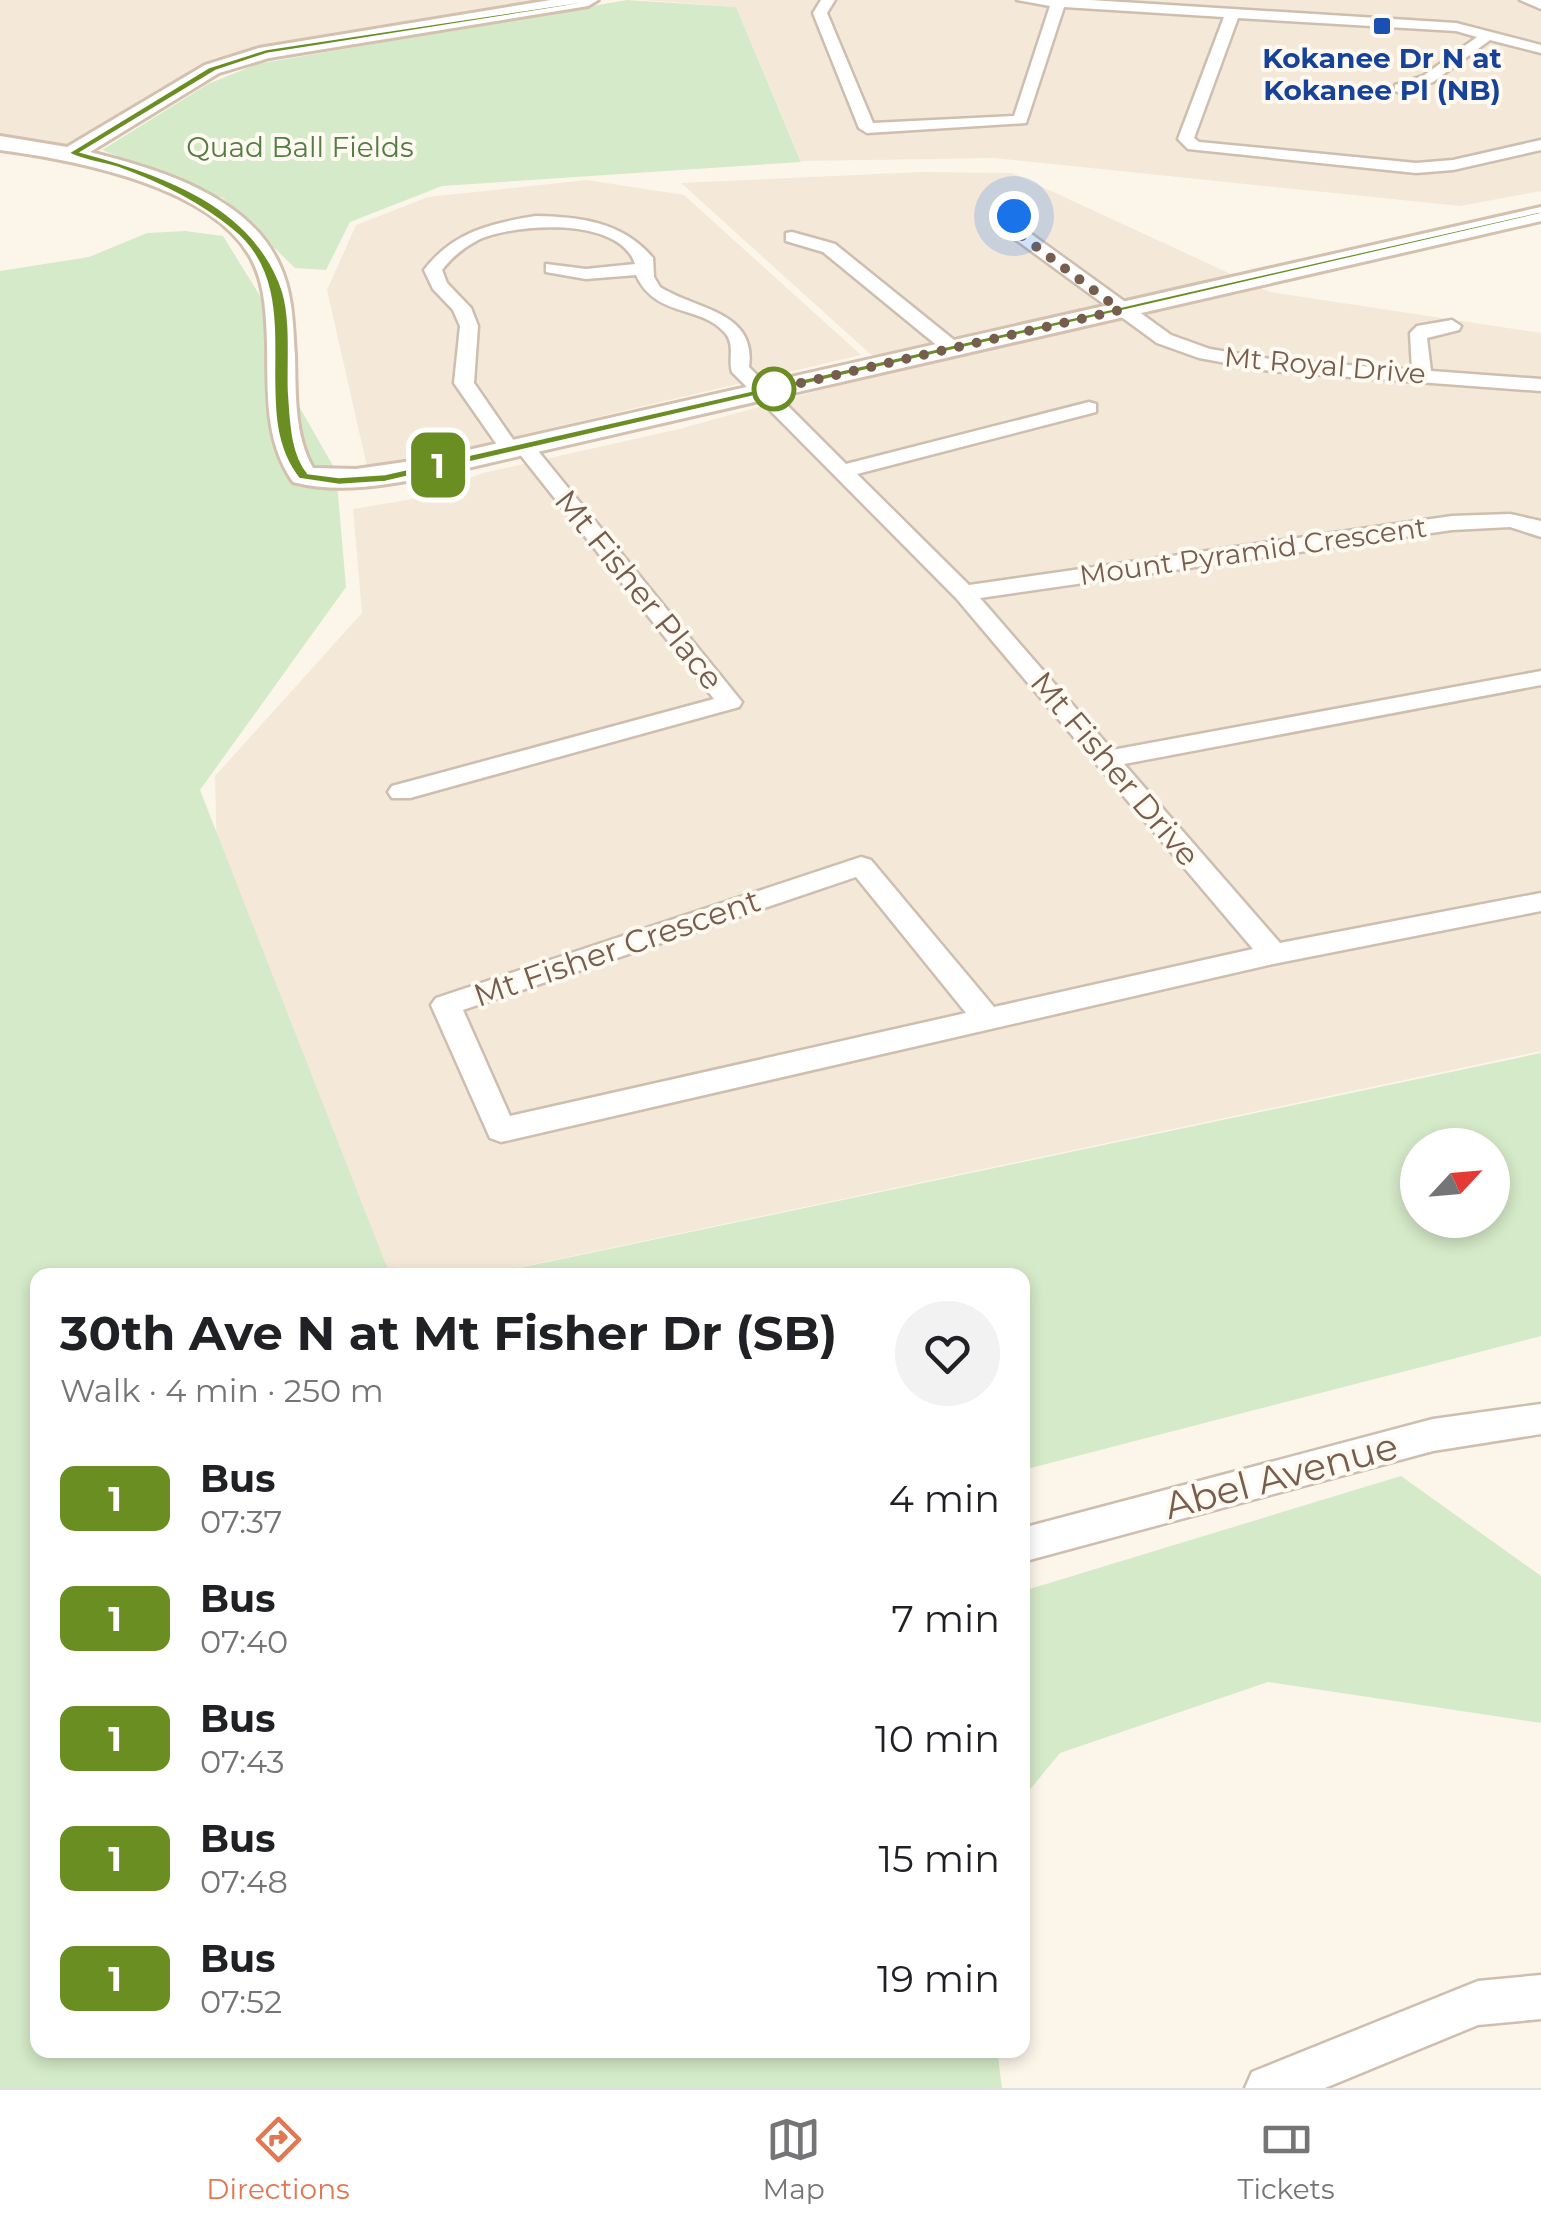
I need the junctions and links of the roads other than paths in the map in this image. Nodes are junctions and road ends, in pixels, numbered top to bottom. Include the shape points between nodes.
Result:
1 (588, 0) edge
2 (828, 0) edge
3 (1024, 0) edge
4 (1526, 0) edge
5 (1059, 2) edge
6 (1541, 5) edge
7 (1232, 14) junction
8 (1491, 33) junction
9 (1541, 49) edge
10 (1400, 88) dead end
11 (0, 143) edge
12 (1541, 145) edge
13 (73, 153) junction
14 (1541, 214) edge
15 (1014, 216) dead end
16 (792, 237) dead end
17 (552, 268) dead end
18 (642, 269) junction
19 (1120, 310) junction
20 (1452, 326) dead end
21 (952, 348) junction
22 (1422, 373) junction
23 (1541, 385) edge
24 (762, 391) junction
25 (1089, 408) dead end
26 (516, 447) junction
27 (842, 471) junction
28 (1541, 530) edge
29 (964, 593) junction
30 (1541, 678) edge
31 (1107, 759) junction
32 (401, 792) dead end
33 (1541, 902) edge
34 (1273, 954) junction
35 (987, 1020) junction
36 (1541, 1418) edge
37 (1030, 1543) edge
38 (1541, 1997) edge
39 (1268, 2088) edge

1 - 13 street via 236,60
2 - 5 street via 820,13 868,128 1020,120
3 - 5 street
4 - 6 street
5 - 7 street
7 - 8 street
7 - 12 street via 1186,139 1194,146 1416,168
8 - 9 street
8 - 10 street via 1428,79
11 - 13 street
13 - 26 street via 198,199 260,252 278,295 284,411 292,463 304,476 385,478
14 - 19 street
15 - 19 street, Mt Royal Drive via 1014,230
16 - 21 street via 829,248
17 - 18 street via 586,274
18 - 24 street, Mt Fisher Drive via 666,300 732,329 741,343 739,368
18 - 26 street via 637,246 571,223 483,231 440,255 433,270 439,285 469,326 464,383
19 - 21 street
19 - 22 street, Mt Royal Drive via 1164,339 1206,354 1270,365
20 - 22 street via 1417,337
21 - 24 street
22 - 23 street, Mt Royal Drive
24 - 26 street
24 - 27 street, Mt Fisher Drive
25 - 27 street
26 - 32 street, Mt Fisher Place via 730,702
27 - 29 street, Mt Fisher Drive
28 - 29 street, Mount Pyramid Crescent via 1502,521 1452,522
29 - 31 street, Mt Fisher Drive
30 - 31 street
31 - 34 street, Mt Fisher Drive
33 - 34 street
34 - 35 street, Mt Fisher Crescent
35 - 35 street, Mt Fisher Crescent via 861,866 446,1005 502,1130
36 - 37 street, Abel Avenue via 1433,1435
38 - 39 street via 1478,2003

